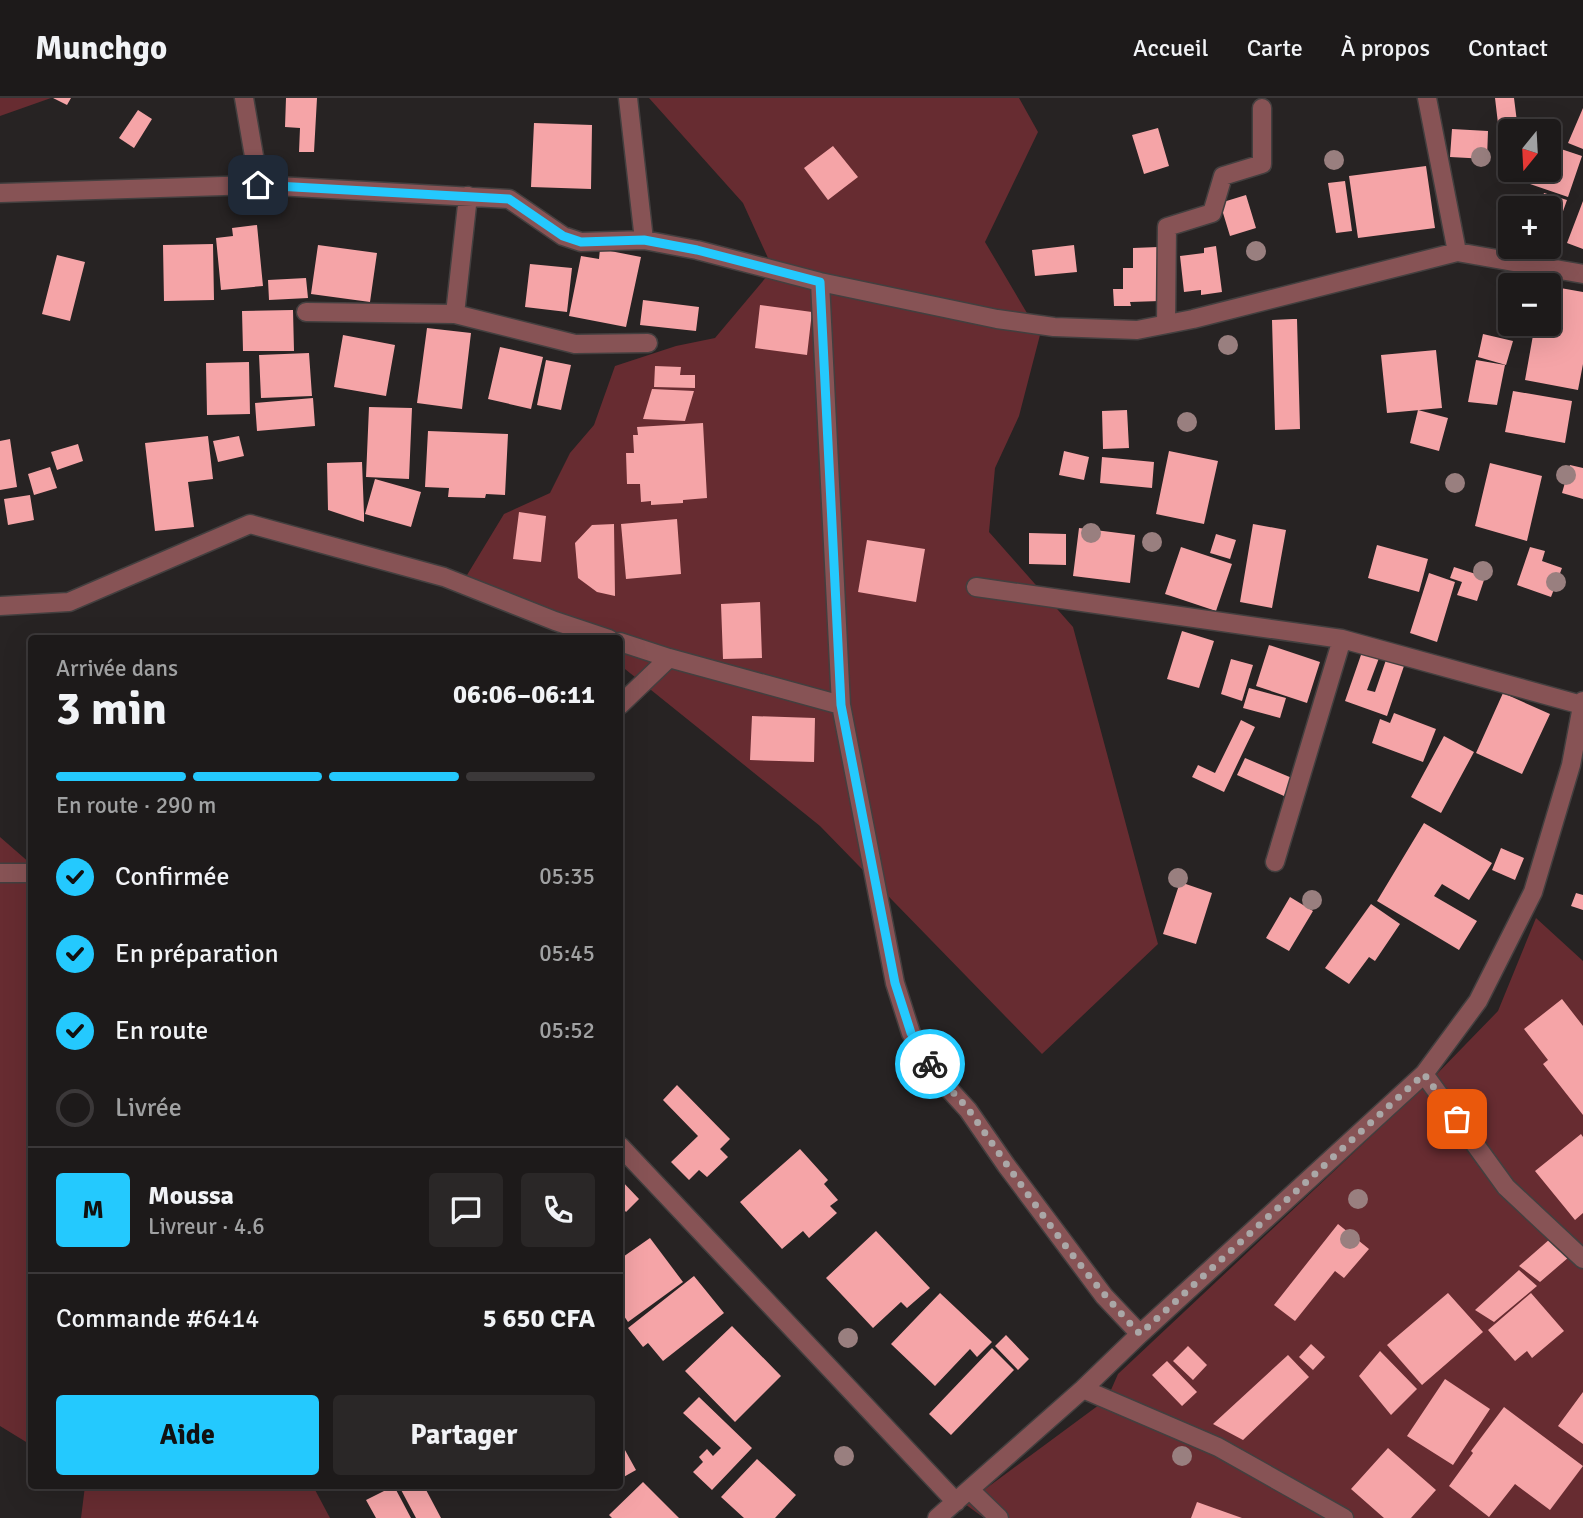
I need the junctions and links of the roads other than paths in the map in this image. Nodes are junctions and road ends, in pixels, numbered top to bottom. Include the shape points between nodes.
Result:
1 (244, 98) edge
2 (628, 98) edge
3 (1427, 98) edge
4 (1262, 108) dead end
5 (258, 185) junction
6 (0, 193) edge
7 (468, 196) junction
8 (644, 240) junction
9 (1457, 252) junction
10 (1583, 274) edge
11 (820, 282) junction
12 (306, 312) dead end
13 (455, 314) junction
14 (1166, 324) junction
15 (648, 343) dead end
16 (976, 587) dead end
17 (0, 606) edge
18 (597, 635) edge
19 (1342, 639) junction
20 (623, 643) edge
21 (669, 658) junction
22 (623, 702) edge
23 (1583, 703) edge
24 (841, 705) junction
25 (1577, 765) edge
26 (1275, 862) dead end
27 (0, 873) edge
28 (28, 873) edge
29 (1424, 1074) junction
30 (623, 1149) edge
31 (1583, 1259) edge
32 (1140, 1334) junction
33 (1083, 1390) junction
34 (970, 1490) junction
35 (956, 1502) junction
36 (937, 1518) edge
37 (999, 1518) edge
38 (1344, 1518) edge

1 - 5 street
2 - 8 street
3 - 9 street
4 - 14 street via 1262,164 1223,176 1212,214 1167,227
5 - 6 street
5 - 7 street
7 - 8 street via 509,199 563,236 581,242
7 - 13 street
8 - 11 street
9 - 10 street
9 - 14 street
11 - 14 street via 1054,327 1137,330
11 - 24 street
12 - 13 street
13 - 15 street via 575,344
16 - 19 street
17 - 18 street via 69,602 250,524 444,578
19 - 23 street
19 - 26 street
20 - 21 street
21 - 22 street
21 - 24 street
23 - 25 street
24 - 32 street via 895,983 911,1033 937,1076 968,1110 1104,1296
25 - 29 street via 1533,892 1478,1001
27 - 28 street
29 - 31 street via 1506,1187
29 - 32 street
30 - 35 street
32 - 33 street
33 - 34 street
33 - 38 street via 1218,1447
34 - 35 street
34 - 37 street
35 - 36 street

